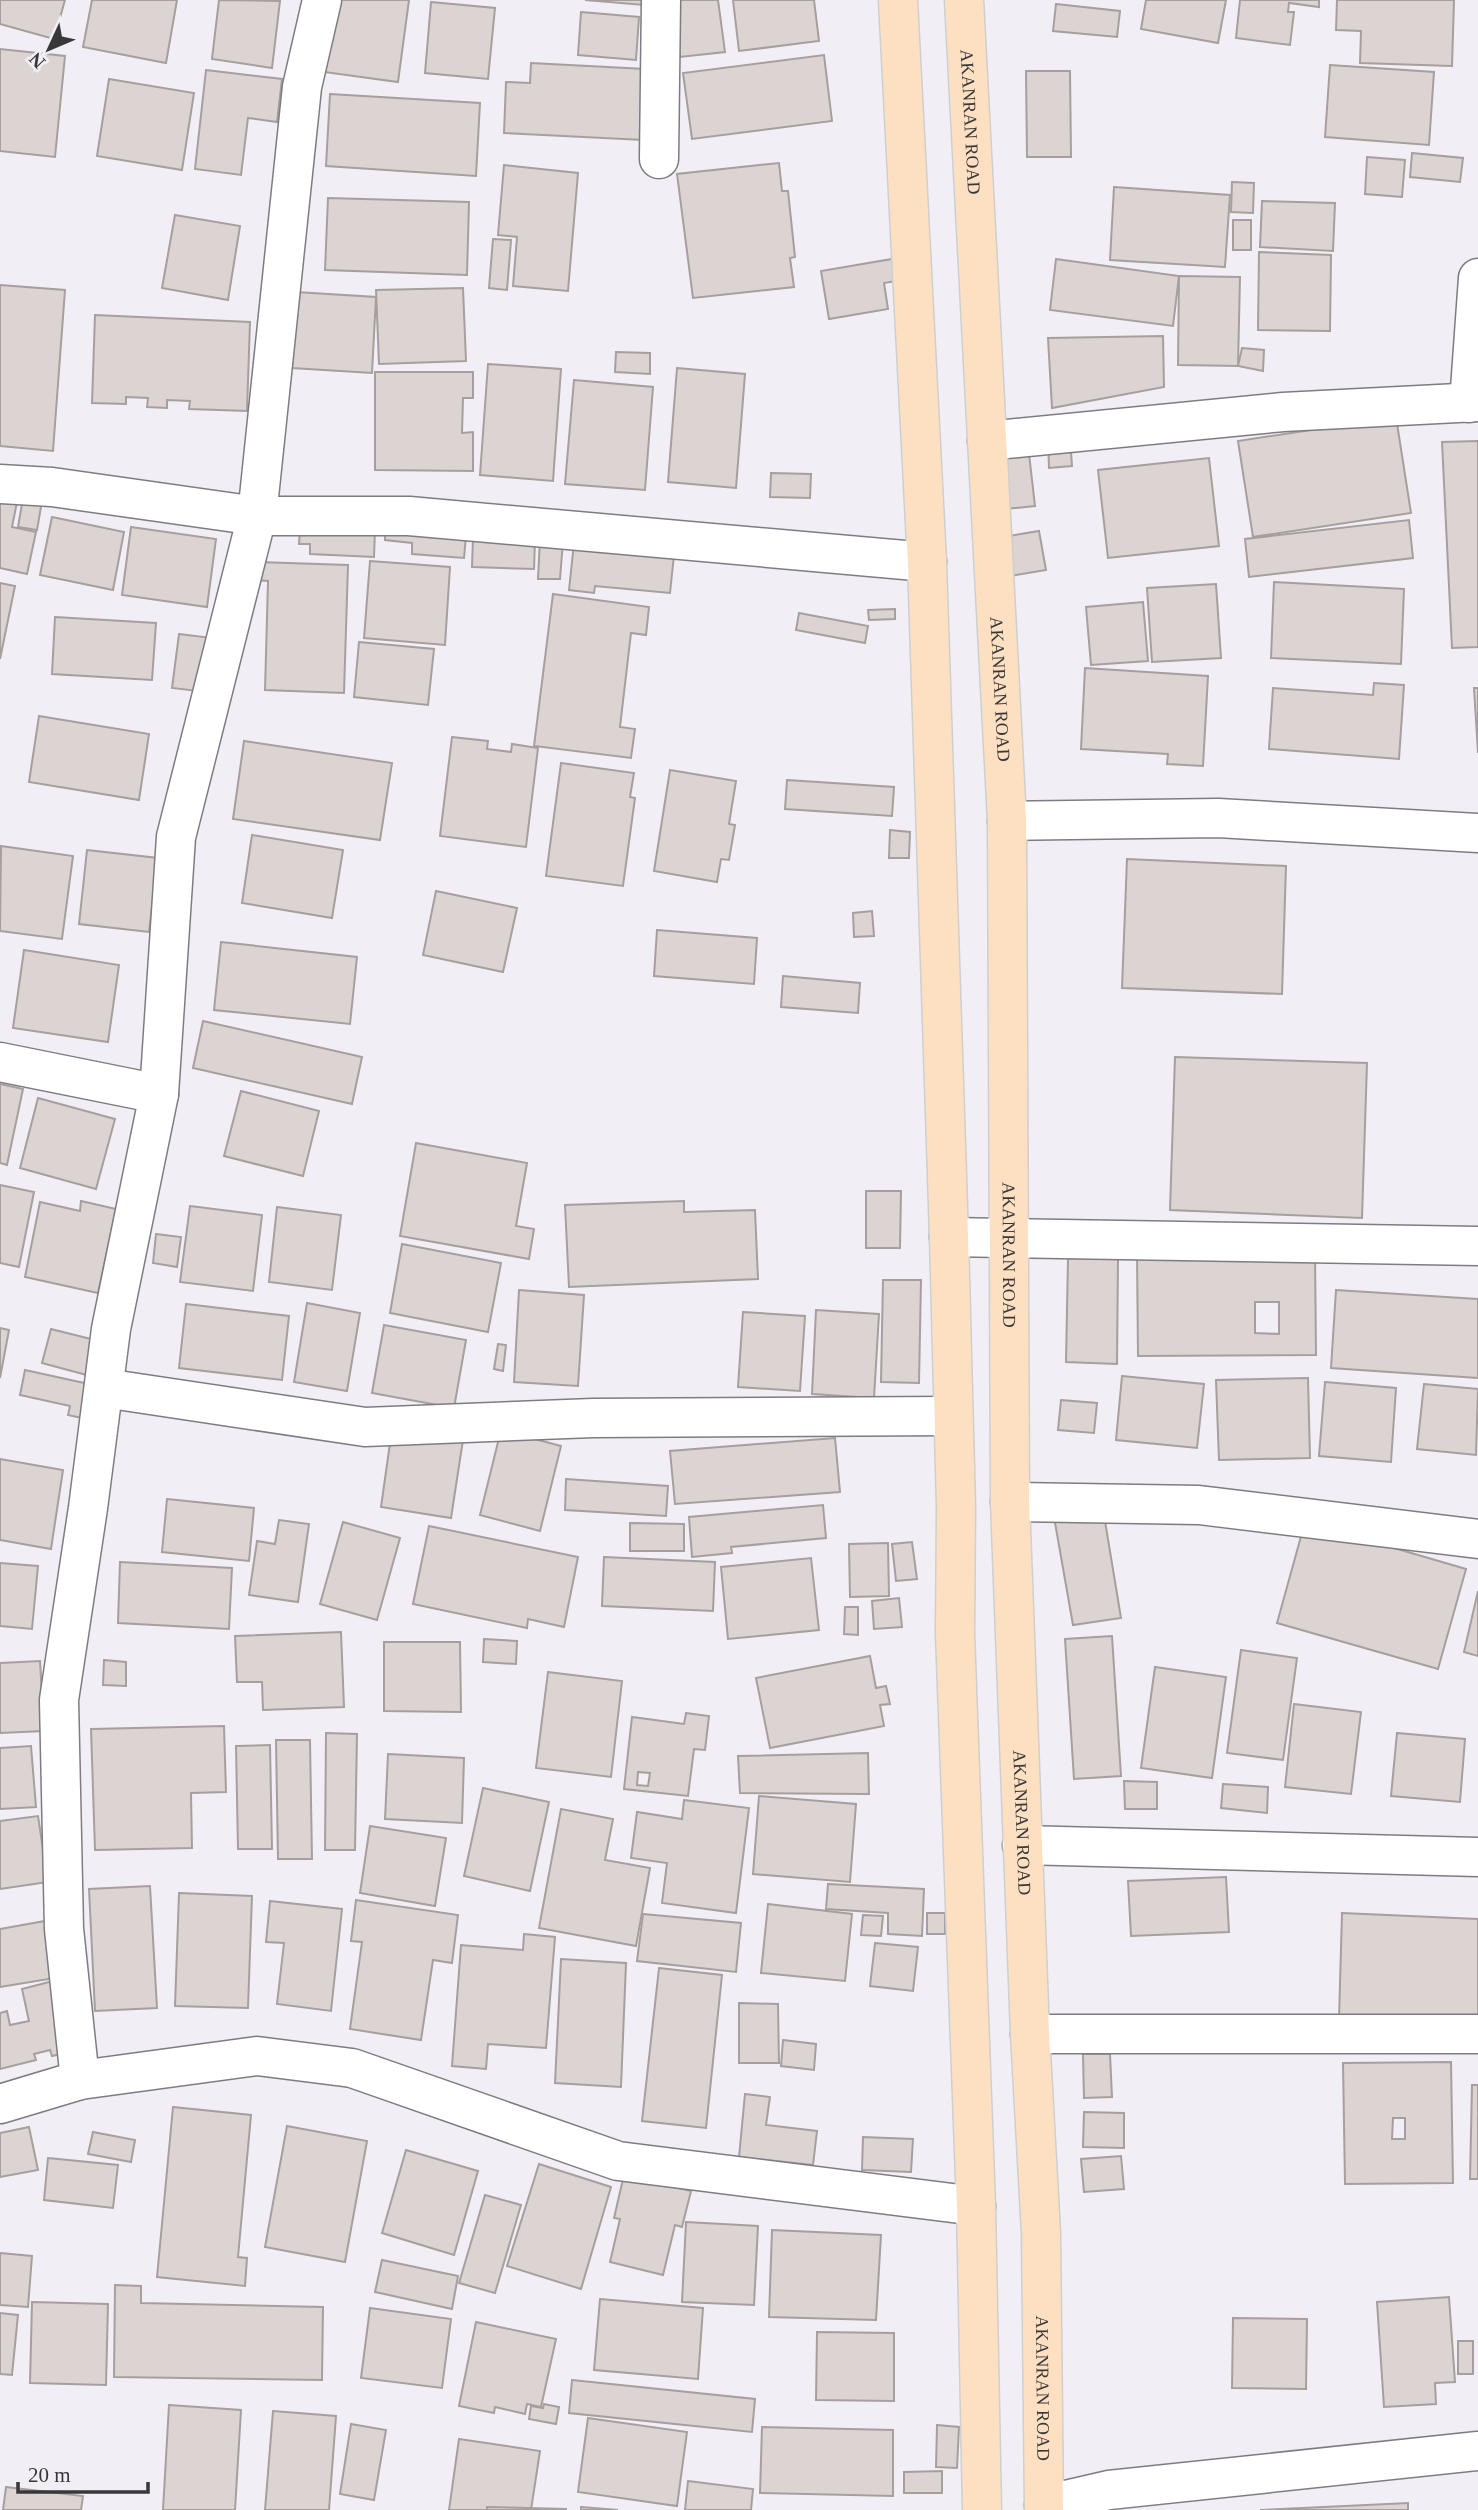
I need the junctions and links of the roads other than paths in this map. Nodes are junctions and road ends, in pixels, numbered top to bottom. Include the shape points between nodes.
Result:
1 (322, 0) edge
2 (661, 0) edge
3 (898, 0) edge
4 (964, 0) edge
5 (659, 159) dead end
6 (1478, 278) edge
7 (1474, 402) edge
8 (987, 441) junction
9 (0, 484) edge
10 (257, 516) junction
11 (927, 562) junction
12 (1007, 821) junction
13 (1478, 832) edge
14 (0, 1062) edge
15 (159, 1094) junction
16 (948, 1237) junction
17 (1010, 1238) junction
18 (1478, 1246) edge
19 (104, 1388) junction
20 (953, 1416) junction
21 (1010, 1502) junction
22 (1478, 1539) edge
23 (1022, 1845) junction
24 (1478, 1857) edge
25 (1030, 2034) junction
26 (1478, 2034) edge
27 (79, 2080) junction
28 (0, 2104) edge
29 (976, 2206) junction
30 (1478, 2451) edge
31 (1044, 2507) edge
32 (982, 2510) edge

1 - 10 street via 302,87
2 - 5 street
3 - 11 main road
4 - 8 main road, AKANRAN ROAD
6 - 7 street
7 - 8 street via 1283,412
8 - 12 main road, AKANRAN ROAD
9 - 10 street
10 - 11 street via 410,516
10 - 15 street via 176,837
11 - 16 main road
12 - 13 street via 1218,818
12 - 17 main road, AKANRAN ROAD
14 - 15 street
15 - 19 street via 111,1329
16 - 17 street
16 - 20 main road
17 - 18 street
17 - 21 main road, AKANRAN ROAD
19 - 20 street via 365,1427 593,1418
19 - 27 street via 59,1700 64,1929
20 - 29 main road
21 - 22 street via 1199,1505
21 - 23 main road, AKANRAN ROAD
23 - 24 street
23 - 25 main road, AKANRAN ROAD
25 - 26 street
25 - 31 main road, AKANRAN ROAD via 1041,2233
27 - 28 street
27 - 29 street via 257,2056 352,2067 618,2161
29 - 32 main road
30 - 31 street via 1109,2490

